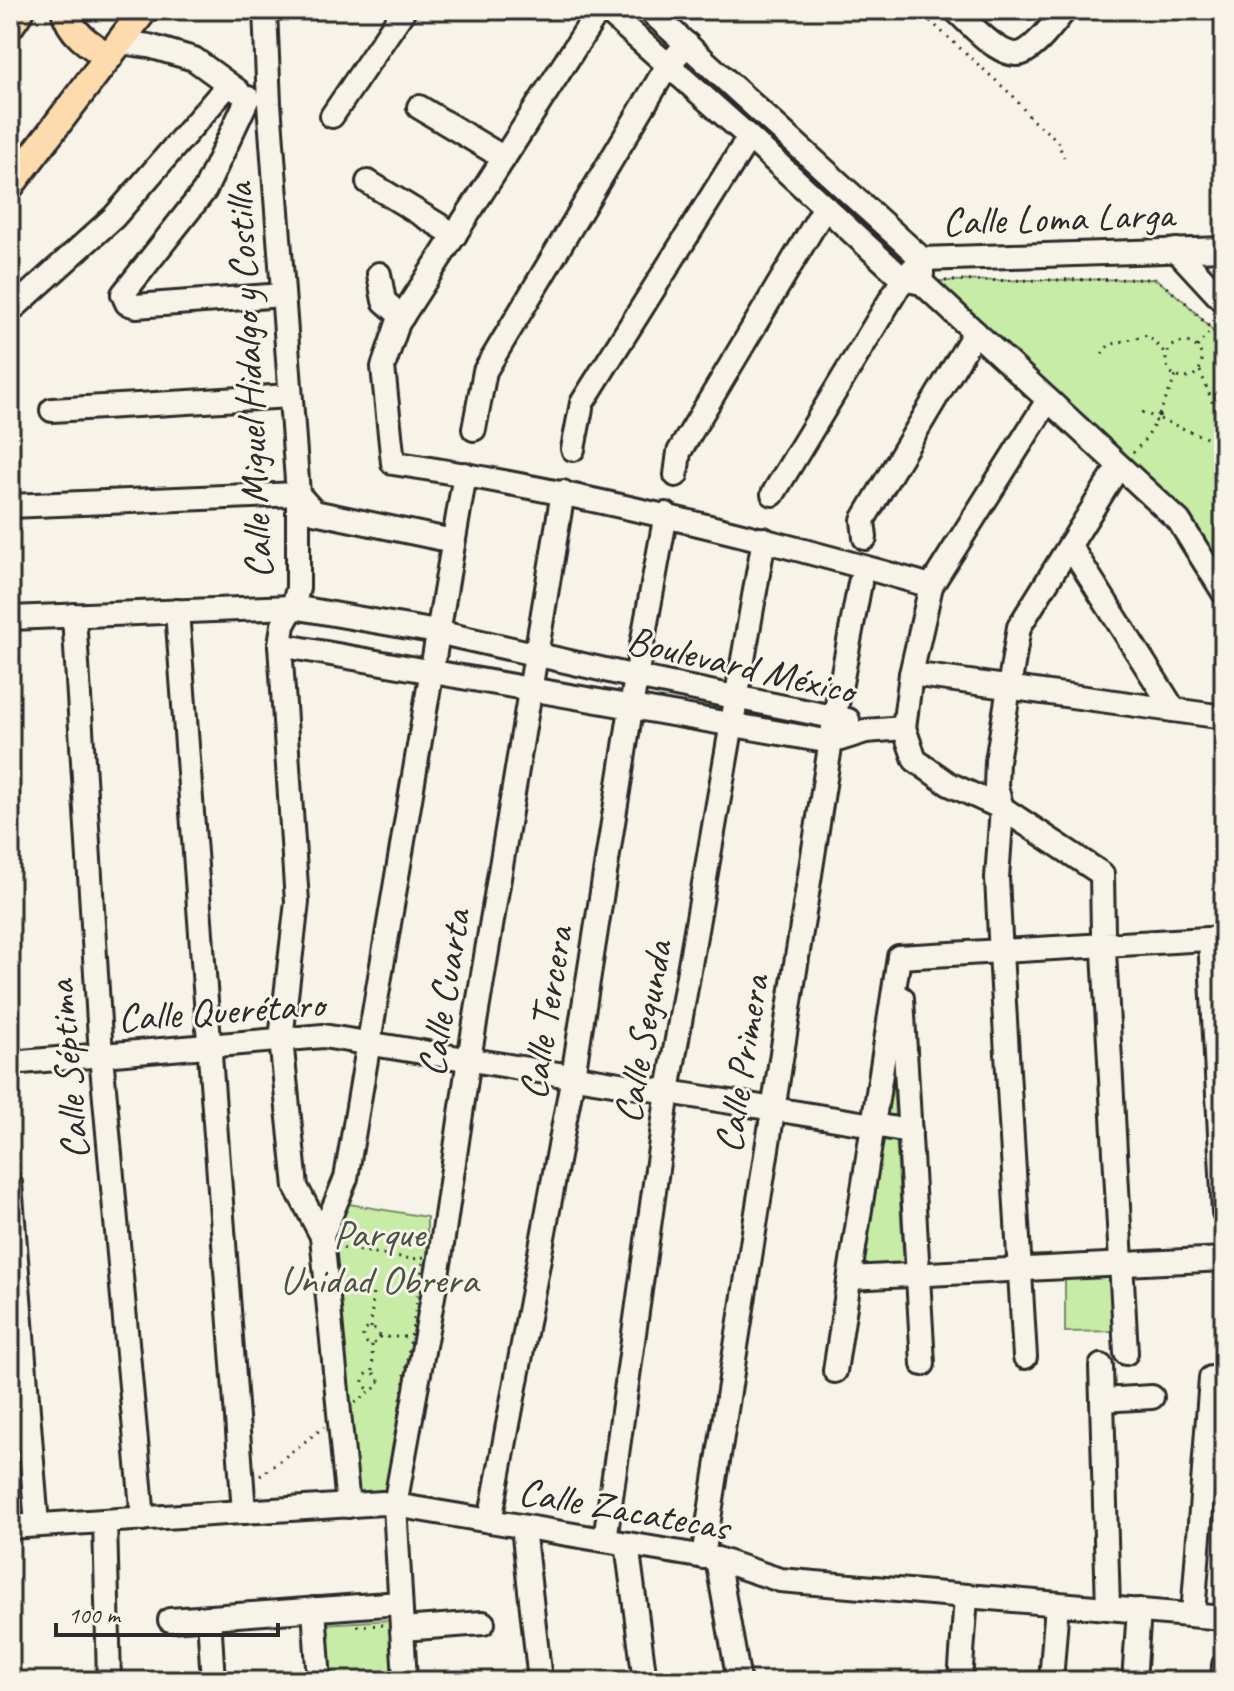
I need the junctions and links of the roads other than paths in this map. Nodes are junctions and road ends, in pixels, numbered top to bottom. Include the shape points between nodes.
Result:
1 (21, 10) edge
2 (65, 10) edge
3 (144, 10) edge
4 (265, 10) edge
5 (404, 10) edge
6 (599, 10) edge
7 (606, 10) edge
8 (649, 10) edge
9 (955, 10) edge
10 (1065, 10) edge
11 (10, 26) edge
12 (687, 44) junction
13 (114, 49) junction
14 (668, 65) junction
15 (224, 81) junction
16 (258, 100) junction
17 (419, 107) dead end
18 (332, 116) dead end
19 (749, 137) junction
20 (504, 158) junction
21 (368, 182) dead end
22 (10, 186) edge
23 (825, 207) junction
24 (455, 235) junction
25 (1224, 249) edge
26 (1176, 250) junction
27 (922, 259) junction
28 (379, 274) dead end
29 (919, 281) junction
30 (283, 295) junction
31 (1224, 302) edge
32 (10, 311) edge
33 (402, 317) junction
34 (975, 332) junction
35 (290, 396) junction
36 (1048, 400) junction
37 (52, 410) dead end
38 (474, 429) dead end
39 (573, 449) dead end
40 (1124, 463) junction
41 (465, 474) junction
42 (676, 475) dead end
43 (563, 492) junction
44 (298, 494) junction
45 (773, 494) dead end
46 (10, 506) edge
47 (666, 514) junction
48 (865, 538) dead end
49 (764, 539) junction
50 (453, 541) junction
51 (1070, 546) junction
52 (860, 583) dead end
53 (931, 586) junction
54 (1224, 593) edge
55 (293, 607) junction
56 (177, 611) junction
57 (74, 615) junction
58 (10, 618) edge
59 (437, 632) junction
60 (280, 645) junction
61 (537, 656) junction
62 (430, 673) junction
63 (911, 674) junction
64 (636, 677) junction
65 (1009, 688) junction
66 (529, 690) junction
67 (735, 696) junction
68 (631, 707) junction
69 (1174, 710) junction
70 (835, 715) junction
71 (1224, 717) edge
72 (733, 725) junction
73 (904, 728) junction
74 (866, 731) junction
75 (831, 742) junction
76 (1002, 808) junction
77 (1217, 938) edge
78 (1104, 945) junction
79 (1002, 951) junction
80 (899, 957) junction
81 (281, 1039) junction
82 (369, 1043) junction
83 (208, 1046) junction
84 (101, 1055) junction
85 (469, 1059) junction
86 (10, 1063) edge
87 (573, 1076) junction
88 (668, 1091) junction
89 (771, 1108) junction
90 (872, 1124) junction
91 (910, 1131) junction
92 (10, 1183) edge
93 (1224, 1212) edge
94 (322, 1236) junction
95 (1224, 1259) edge
96 (1122, 1264) junction
97 (1020, 1270) junction
98 (919, 1276) junction
99 (850, 1278) junction
100 (1126, 1353) dead end
101 (1025, 1357) dead end
102 (923, 1364) dead end
103 (1101, 1366) dead end
104 (835, 1371) dead end
105 (1211, 1378) dead end
106 (1152, 1397) dead end
107 (1102, 1400) junction
108 (395, 1505) junction
109 (348, 1506) junction
110 (244, 1512) junction
111 (143, 1519) junction
112 (105, 1521) junction
113 (490, 1521) junction
114 (37, 1525) junction
115 (10, 1527) edge
116 (523, 1527) junction
117 (616, 1542) junction
118 (710, 1558) junction
119 (966, 1597) junction
120 (400, 1603) junction
121 (1057, 1604) junction
122 (1108, 1608) junction
123 (314, 1609) junction
124 (1139, 1610) junction
125 (1193, 1615) junction
126 (209, 1617) junction
127 (1224, 1618) edge
128 (170, 1620) dead end
129 (483, 1623) dead end
130 (393, 1627) junction
131 (1224, 1665) edge
132 (109, 1681) edge
133 (213, 1681) edge
134 (319, 1681) edge
135 (405, 1681) edge
136 (540, 1681) edge
137 (645, 1681) edge
138 (739, 1681) edge
139 (960, 1681) edge
140 (1051, 1681) edge
141 (1134, 1681) edge
142 (1223, 1681) edge

1 - 11 main road
2 - 13 main road via 83,40
3 - 13 main road
4 - 16 street, Calle Miguel Hidalgo y Costilla
5 - 18 street
6 - 20 street
7 - 14 street
8 - 12 street
9 - 10 street via 1004,54 1016,55 1027,51
12 - 14 street
12 - 27 street
13 - 15 street via 149,46 194,59
13 - 22 main road
14 - 19 street
14 - 38 street via 485,371
15 - 16 street
15 - 32 street via 114,217
16 - 30 street, Calle Miguel Hidalgo y Costilla
16 - 30 street via 205,190 123,294 136,306
17 - 20 street
19 - 23 street
19 - 39 street via 582,403
20 - 24 street
21 - 24 street
23 - 29 street
23 - 42 street via 679,452
24 - 33 street
25 - 26 street, Calle Loma Larga
26 - 27 street, Calle Loma Larga
26 - 31 street
27 - 29 street, Calle Loma Larga
28 - 33 street via 384,301
29 - 34 street
29 - 45 street, Calle Loma Larga
30 - 35 street, Calle Miguel Hidalgo y Costilla
33 - 41 street via 383,367 393,463
34 - 36 street
34 - 48 street via 863,520
35 - 37 street
35 - 44 street, Calle Miguel Hidalgo y Costilla
36 - 40 street
36 - 53 street
40 - 51 street
40 - 54 street via 1179,521
41 - 43 street
41 - 50 street
43 - 47 street
43 - 61 street, Calle Cuarta
44 - 46 street
44 - 50 street via 314,512
44 - 55 street, Calle Miguel Hidalgo y Costilla via 298,588
47 - 49 street
47 - 64 street, Calle Tercera
49 - 53 street
49 - 67 street, Calle Segunda
50 - 59 street
51 - 65 street via 1019,627
51 - 69 street
52 - 70 street, Calle Primera
53 - 63 street
55 - 56 street, Boulevard México
55 - 59 street, Boulevard México
55 - 60 street, Calle Miguel Hidalgo y Costilla
56 - 57 street, Boulevard México
56 - 83 street
57 - 58 street, Boulevard México
57 - 84 street, Calle Séptima
59 - 61 street, Boulevard México
59 - 62 street
60 - 62 street, Boulevard México
60 - 81 street, Calle Miguel Hidalgo y Costilla via 297,902
61 - 64 street, Boulevard México
61 - 66 street, Calle Cuarta
62 - 66 street, Boulevard México
62 - 82 street
63 - 65 street, Boulevard México
63 - 73 street
64 - 67 street, Boulevard México
64 - 68 street, Calle Tercera
65 - 69 street, Boulevard México
65 - 76 street via 997,761
66 - 68 street, Boulevard México
66 - 85 street, Calle Cuarta
67 - 70 street, Boulevard México
67 - 72 street, Calle Segunda
68 - 72 street, Boulevard México
68 - 87 street, Calle Tercera
69 - 71 street, Boulevard México
70 - 74 street, Boulevard México
70 - 75 street, Calle Primera
72 - 75 street, Boulevard México
72 - 88 street, Calle Segunda
73 - 74 street
73 - 76 street via 915,760 949,784
74 - 75 street, Boulevard México
75 - 89 street, Calle Primera
76 - 78 street via 1102,874
76 - 79 street via 997,878
77 - 78 street
77 - 93 street
78 - 79 street
78 - 96 street
79 - 80 street
79 - 97 street
80 - 90 street
80 - 91 street
81 - 82 street, Calle Querétaro via 323,1036
81 - 83 street, Calle Querétaro
81 - 94 street, Calle Miguel Hidalgo y Costilla via 296,1187
82 - 85 street, Calle Querétaro
82 - 94 street via 346,1178
83 - 84 street, Calle Querétaro
83 - 110 street
84 - 86 street, Calle Querétaro
84 - 111 street, Calle Séptima
85 - 87 street, Calle Querétaro
85 - 108 street, Calle Cuarta
87 - 88 street, Calle Querétaro
87 - 113 street, Calle Tercera
88 - 89 street, Calle Querétaro
88 - 117 street, Calle Segunda
89 - 90 street, Calle Querétaro
89 - 118 street, Calle Primera
90 - 91 street, Calle Querétaro
90 - 99 street
91 - 98 street
92 - 114 street
94 - 109 street, Calle Miguel Hidalgo y Costilla
95 - 96 street
96 - 97 street
96 - 100 street
97 - 98 street
97 - 101 street
98 - 99 street
98 - 102 street
99 - 104 street
103 - 107 street
105 - 125 street
106 - 107 street
107 - 122 street
108 - 109 street, Calle Zacatecas
108 - 113 street, Calle Zacatecas
108 - 120 street, Calle Cuarta
109 - 110 street, Calle Zacatecas
110 - 111 street, Calle Zacatecas
111 - 112 street, Calle Zacatecas
112 - 114 street, Calle Zacatecas
112 - 132 street
113 - 116 street, Calle Zacatecas
114 - 115 street, Calle Zacatecas
116 - 117 street, Calle Zacatecas
116 - 136 street
117 - 118 street, Calle Zacatecas
117 - 137 street, Calle Segunda
118 - 119 street, Calle Zacatecas via 780,1580
118 - 138 street, Calle Primera
119 - 121 street, Calle Zacatecas
119 - 139 street
120 - 123 street
120 - 130 street, Calle Cuarta
121 - 122 street, Calle Zacatecas
121 - 140 street
122 - 124 street, Calle Zacatecas
123 - 126 street
123 - 134 street
124 - 125 street, Calle Zacatecas
124 - 141 street
125 - 127 street, Calle Zacatecas
126 - 128 street
126 - 133 street
129 - 130 street
130 - 135 street, Calle Cuarta
131 - 142 street

